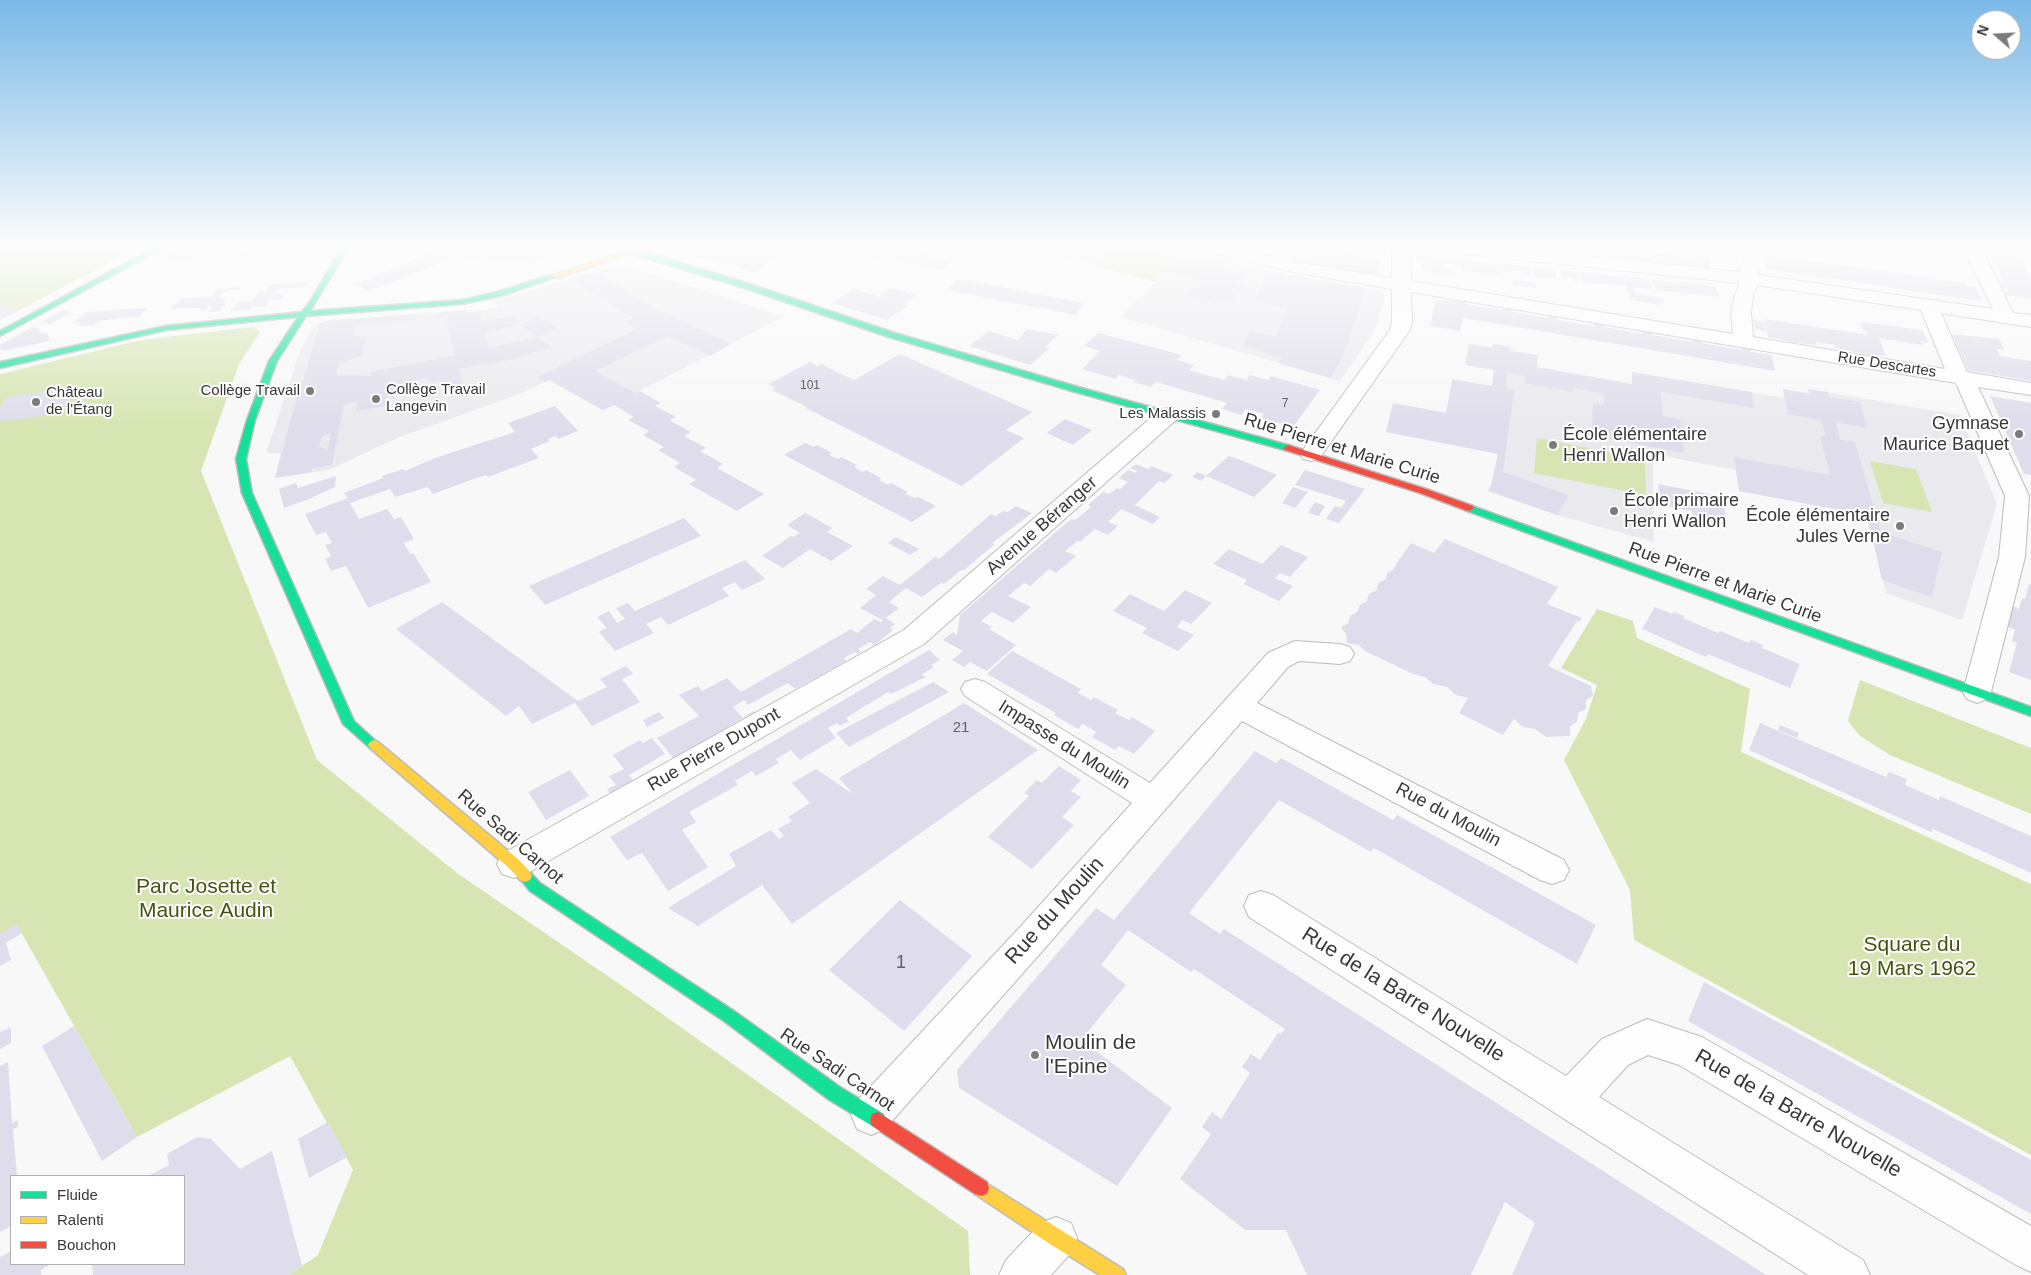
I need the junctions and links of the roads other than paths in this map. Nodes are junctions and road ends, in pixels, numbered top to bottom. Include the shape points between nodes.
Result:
1 (1928, 305) edge
2 (53, 306) edge
3 (311, 306) edge
4 (416, 306) edge
5 (805, 306) edge
6 (1402, 306) edge
7 (1523, 306) edge
8 (1742, 306) edge
9 (1931, 306) edge
10 (2000, 306) edge
11 (304, 314) junction
12 (2006, 317) junction
13 (2031, 321) edge
14 (0, 334) edge
15 (1743, 341) junction
16 (0, 365) edge
17 (1962, 377) junction
18 (2031, 389) edge
19 (1168, 415) junction
20 (1311, 454) junction
21 (914, 636) joint
22 (1340, 654) dead end
23 (975, 689) dead end
24 (1977, 692) junction
25 (1237, 705) junction
26 (2031, 712) edge
27 (1153, 801) junction
28 (514, 864) junction
29 (1552, 870) dead end
30 (1261, 906) dead end
31 (1571, 1099) junction
32 (871, 1116) junction
33 (1056, 1238) junction
34 (2031, 1250) edge
35 (1021, 1275) edge
36 (1117, 1275) edge
37 (1848, 1275) edge

1 - 17 street
2 - 14 street
3 - 11 street, Rue Sadi Carnot
4 - 11 street
5 - 19 street, Rue Pierre et Marie Curie via 892,335
6 - 20 street via 1400,330
7 - 15 street, Rue Descartes
8 - 15 street
9 - 12 street
10 - 12 street
11 - 16 street via 166,328
11 - 28 street, Rue Sadi Carnot via 273,362 251,420 241,459 247,493 349,724
12 - 13 street
15 - 17 street, Rue Descartes
17 - 18 street, Rue Descartes
17 - 24 street via 2017,496 2012,557
19 - 20 street, Rue Pierre et Marie Curie
19 - 21 street, Avenue Béranger
20 - 24 street, Rue Pierre et Marie Curie via 1423,491
21 - 28 street, Rue Pierre Dupont
22 - 25 street, Rue du Moulin via 1295,651 1278,660
23 - 27 street, Impasse du Moulin
24 - 26 street, Rue Pierre et Marie Curie
25 - 27 street, Rue du Moulin
25 - 29 street, Rue du Moulin
27 - 32 street, Rue du Moulin
28 - 32 street, Rue Sadi Carnot via 535,887 729,1016
30 - 31 street, Rue de la Barre Nouvelle
31 - 34 street, Rue de la Barre Nouvelle via 1615,1052 1647,1037 1689,1050
31 - 37 street, Rue de la Barre Nouvelle
32 - 33 street, Rue Sadi Carnot
33 - 35 street
33 - 36 street, Rue Sadi Carnot

